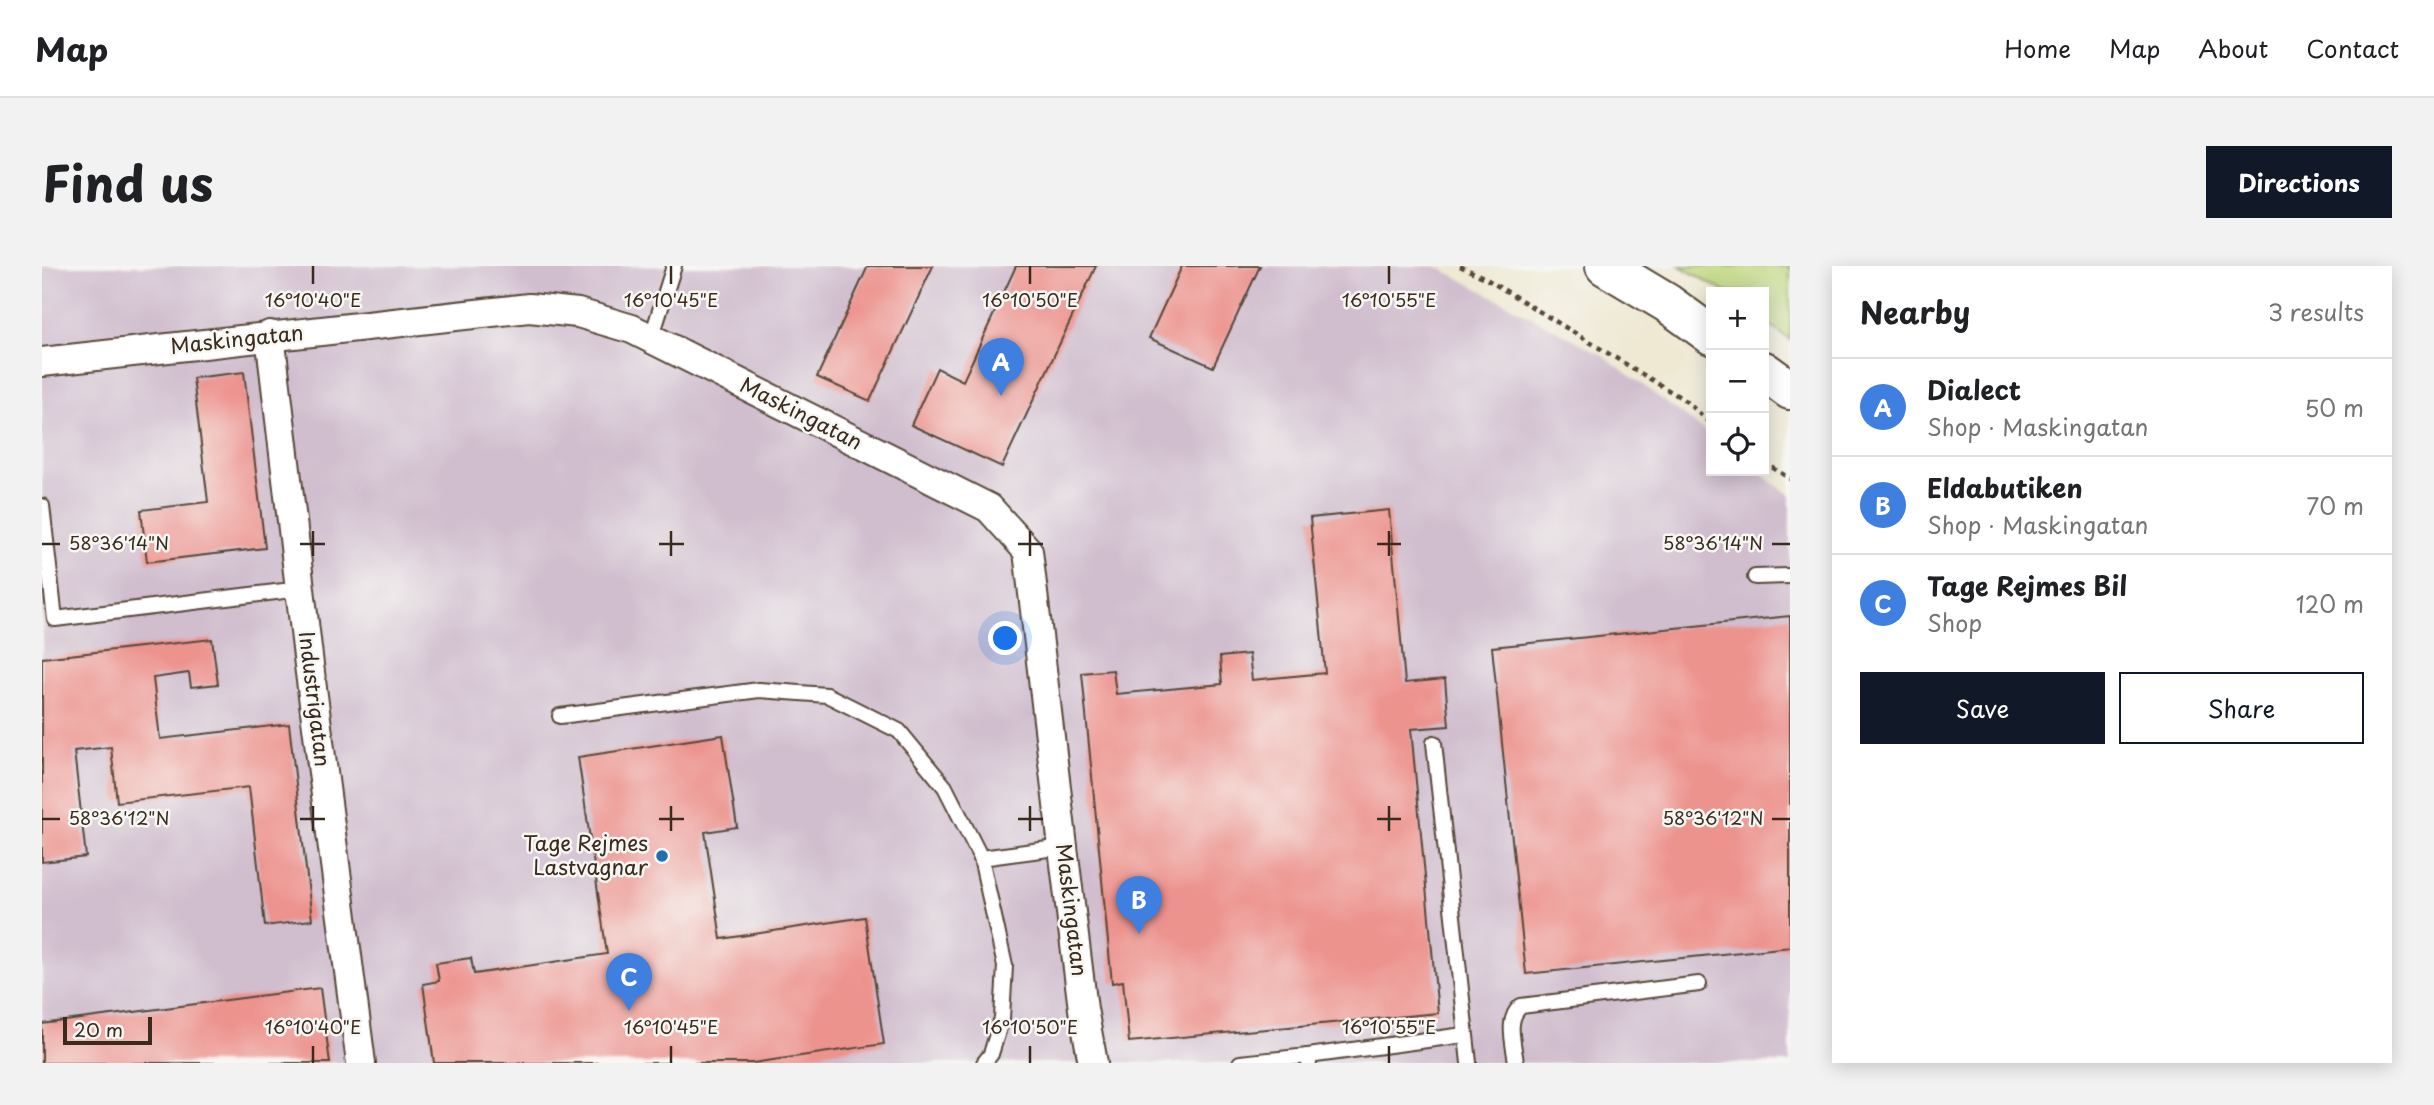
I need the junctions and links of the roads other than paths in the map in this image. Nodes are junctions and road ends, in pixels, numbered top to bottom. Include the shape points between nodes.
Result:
1 (674, 266) edge
2 (1605, 266) edge
3 (1706, 331) edge
4 (271, 335) junction
5 (651, 339) junction
6 (42, 362) edge
7 (1769, 375) edge
8 (1790, 390) edge
9 (42, 506) edge
10 (1790, 576) edge
11 (1755, 577) dead end
12 (300, 589) junction
13 (560, 716) dead end
14 (1434, 743) dead end
15 (1063, 847) junction
16 (981, 858) junction
17 (1699, 984) dead end
18 (1464, 1035) junction
19 (1309, 1059) edge
20 (361, 1063) edge
21 (984, 1063) edge
22 (1093, 1063) edge
23 (1240, 1063) edge
24 (1469, 1063) edge
25 (1516, 1063) edge

1 - 5 lane
2 - 3 main road
4 - 5 street, Maskingatan via 529,308 578,313
4 - 6 street, Maskingatan
4 - 12 street, Industrigatan
5 - 15 street, Maskingatan via 989,508 1028,551
7 - 8 main road
9 - 12 lane via 55,619
10 - 11 lane
12 - 20 street, Industrigatan
13 - 16 lane via 759,690 827,695 899,731 945,787
14 - 18 lane
15 - 16 lane
15 - 22 street, Maskingatan
16 - 21 lane via 1005,966 1002,1018
17 - 25 lane via 1521,1006 1511,1020
18 - 19 lane
18 - 24 lane
19 - 23 lane

